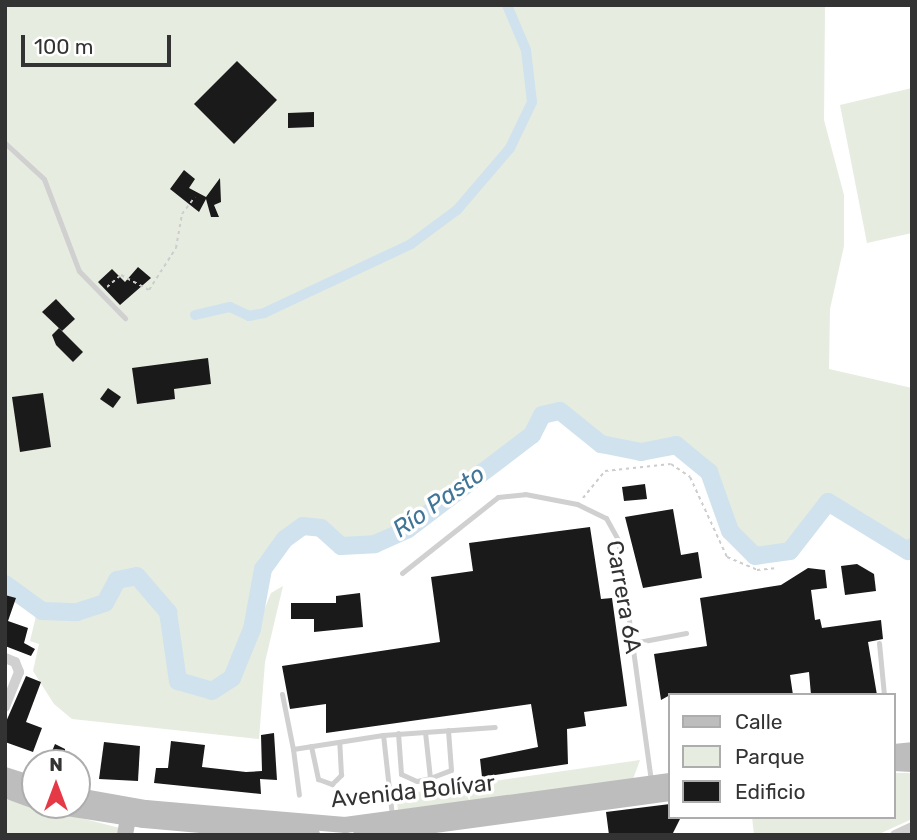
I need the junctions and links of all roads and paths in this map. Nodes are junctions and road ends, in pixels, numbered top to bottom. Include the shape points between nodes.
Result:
1 (5, 143) edge
2 (195, 197) dead end
3 (101, 293) junction
4 (125, 318) dead end
5 (578, 504) junction
6 (778, 568) dead end
7 (402, 573) dead end
8 (686, 633) dead end
9 (633, 643) junction
10 (879, 643) dead end
11 (10, 660) edge
12 (884, 693) edge
13 (282, 694) dead end
14 (5, 707) edge
15 (495, 727) dead end
16 (448, 730) junction
17 (425, 732) junction
18 (398, 733) junction
19 (383, 735) junction
20 (339, 742) junction
21 (311, 746) junction
22 (293, 749) junction
23 (430, 778) junction
24 (668, 781) edge
25 (652, 784) junction
26 (668, 793) edge
27 (299, 795) dead end
28 (91, 801) edge
29 (91, 811) edge
30 (138, 817) edge
31 (393, 819) junction
32 (912, 827) edge
33 (275, 833) edge
34 (406, 833) edge
35 (125, 835) edge
36 (312, 835) edge
37 (361, 835) edge
38 (895, 835) edge

1 - 3 lane via 44,179 57,203 66,247
2 - 3 path via 183,214 176,248 149,290 119,275
3 - 4 lane
5 - 6 path via 605,471 671,464 690,477 727,556 757,570
5 - 7 lane, Carrera 6A via 524,494 498,497
5 - 9 lane, Carrera 6A via 606,518 618,540
8 - 9 lane
9 - 25 lane, Carrera 6A
10 - 12 lane
11 - 14 street via 19,671
13 - 22 lane
15 - 16 lane
16 - 17 lane
16 - 23 lane via 451,771
17 - 18 lane
17 - 23 lane
18 - 19 lane
18 - 23 lane via 403,779
19 - 20 lane
19 - 31 lane
20 - 21 lane
20 - 21 lane via 341,775 332,784 318,779
21 - 22 lane
22 - 27 lane
24 - 25 main road, Avenida Bolívar
25 - 31 main road, Avenida Bolívar
26 - 34 main road, Avenida Bolívar
28 - 30 main road, Avenida Bolívar
29 - 30 main road, Avenida Bolívar
30 - 31 main road, Avenida Bolívar via 345,825
30 - 33 main road, Avenida Bolívar
30 - 35 main road
32 - 38 street
33 - 36 main road, Avenida Bolívar
34 - 37 main road, Avenida Bolívar

